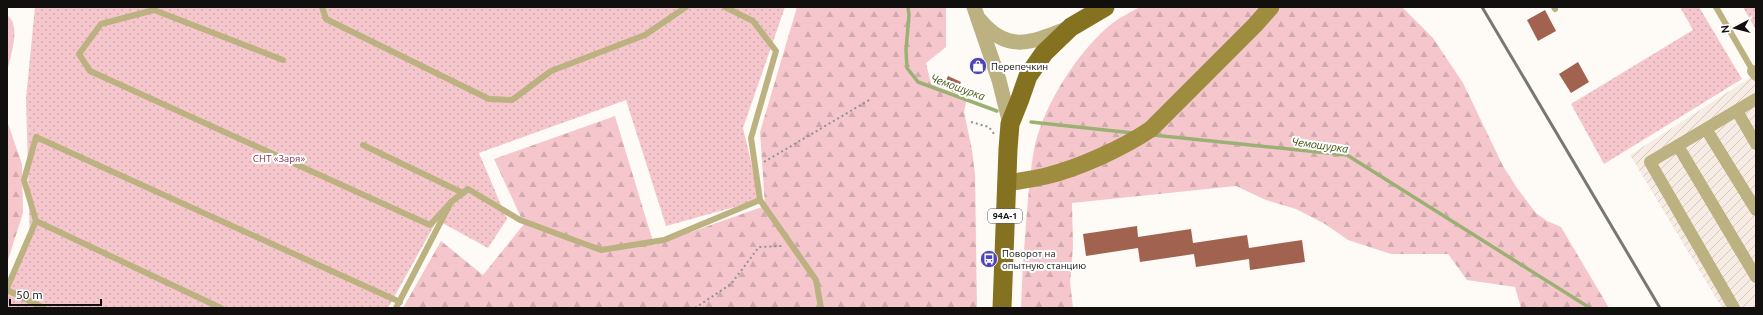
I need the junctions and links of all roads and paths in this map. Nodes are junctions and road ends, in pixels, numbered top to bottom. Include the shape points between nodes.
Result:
1 (322, 7) edge
2 (686, 7) edge
3 (725, 7) edge
4 (1104, 7) edge
5 (1271, 7) edge
6 (1716, 7) edge
7 (976, 12) edge
8 (1071, 27) junction
9 (283, 60) dead end
10 (1755, 73) edge
11 (871, 99) dead end
12 (1756, 99) edge
13 (1737, 110) junction
14 (971, 122) dead end
15 (1004, 128) junction
16 (1706, 129) junction
17 (363, 144) dead end
18 (1756, 144) edge
19 (1678, 146) junction
20 (756, 166) junction
21 (1007, 183) junction
22 (463, 193) junction
23 (760, 200) junction
24 (451, 202) junction
25 (1756, 210) edge
26 (36, 221) junction
27 (793, 246) junction
28 (1756, 277) edge
29 (7, 289) edge
30 (398, 305) edge
31 (44, 308) edge
32 (221, 308) edge
33 (695, 308) edge
34 (821, 308) edge
35 (1002, 308) edge
36 (1734, 308) edge

1 - 2 lane via 326,19 333,23 489,99 512,100 550,71 645,35
3 - 20 lane via 753,21 776,51 752,138
4 - 8 main road, 94А-1
5 - 21 main road via 1151,129 1135,140 1047,176
6 - 10 lane
7 - 8 street via 989,30 999,38 1013,42 1044,38
7 - 15 street via 999,80
8 - 15 main road, 94А-1 via 1044,53 1028,76
9 - 24 lane via 154,10 101,24 78,54 90,71 430,225
11 - 20 path
12 - 13 street
13 - 16 street
13 - 18 street
14 - 15 path via 989,127 997,138
15 - 21 main road, 94А-1
16 - 19 street
16 - 25 street
17 - 22 lane
19 - 28 street
19 - 36 street via 1650,162
20 - 23 lane
21 - 35 main road, 94А-1
22 - 23 lane via 468,189 520,220 601,250 664,240
22 - 24 lane
23 - 27 lane
24 - 30 lane
26 - 29 lane
26 - 30 lane via 24,180 36,136
26 - 32 lane
27 - 33 path via 759,247 731,284
27 - 34 lane via 816,280
29 - 31 lane

